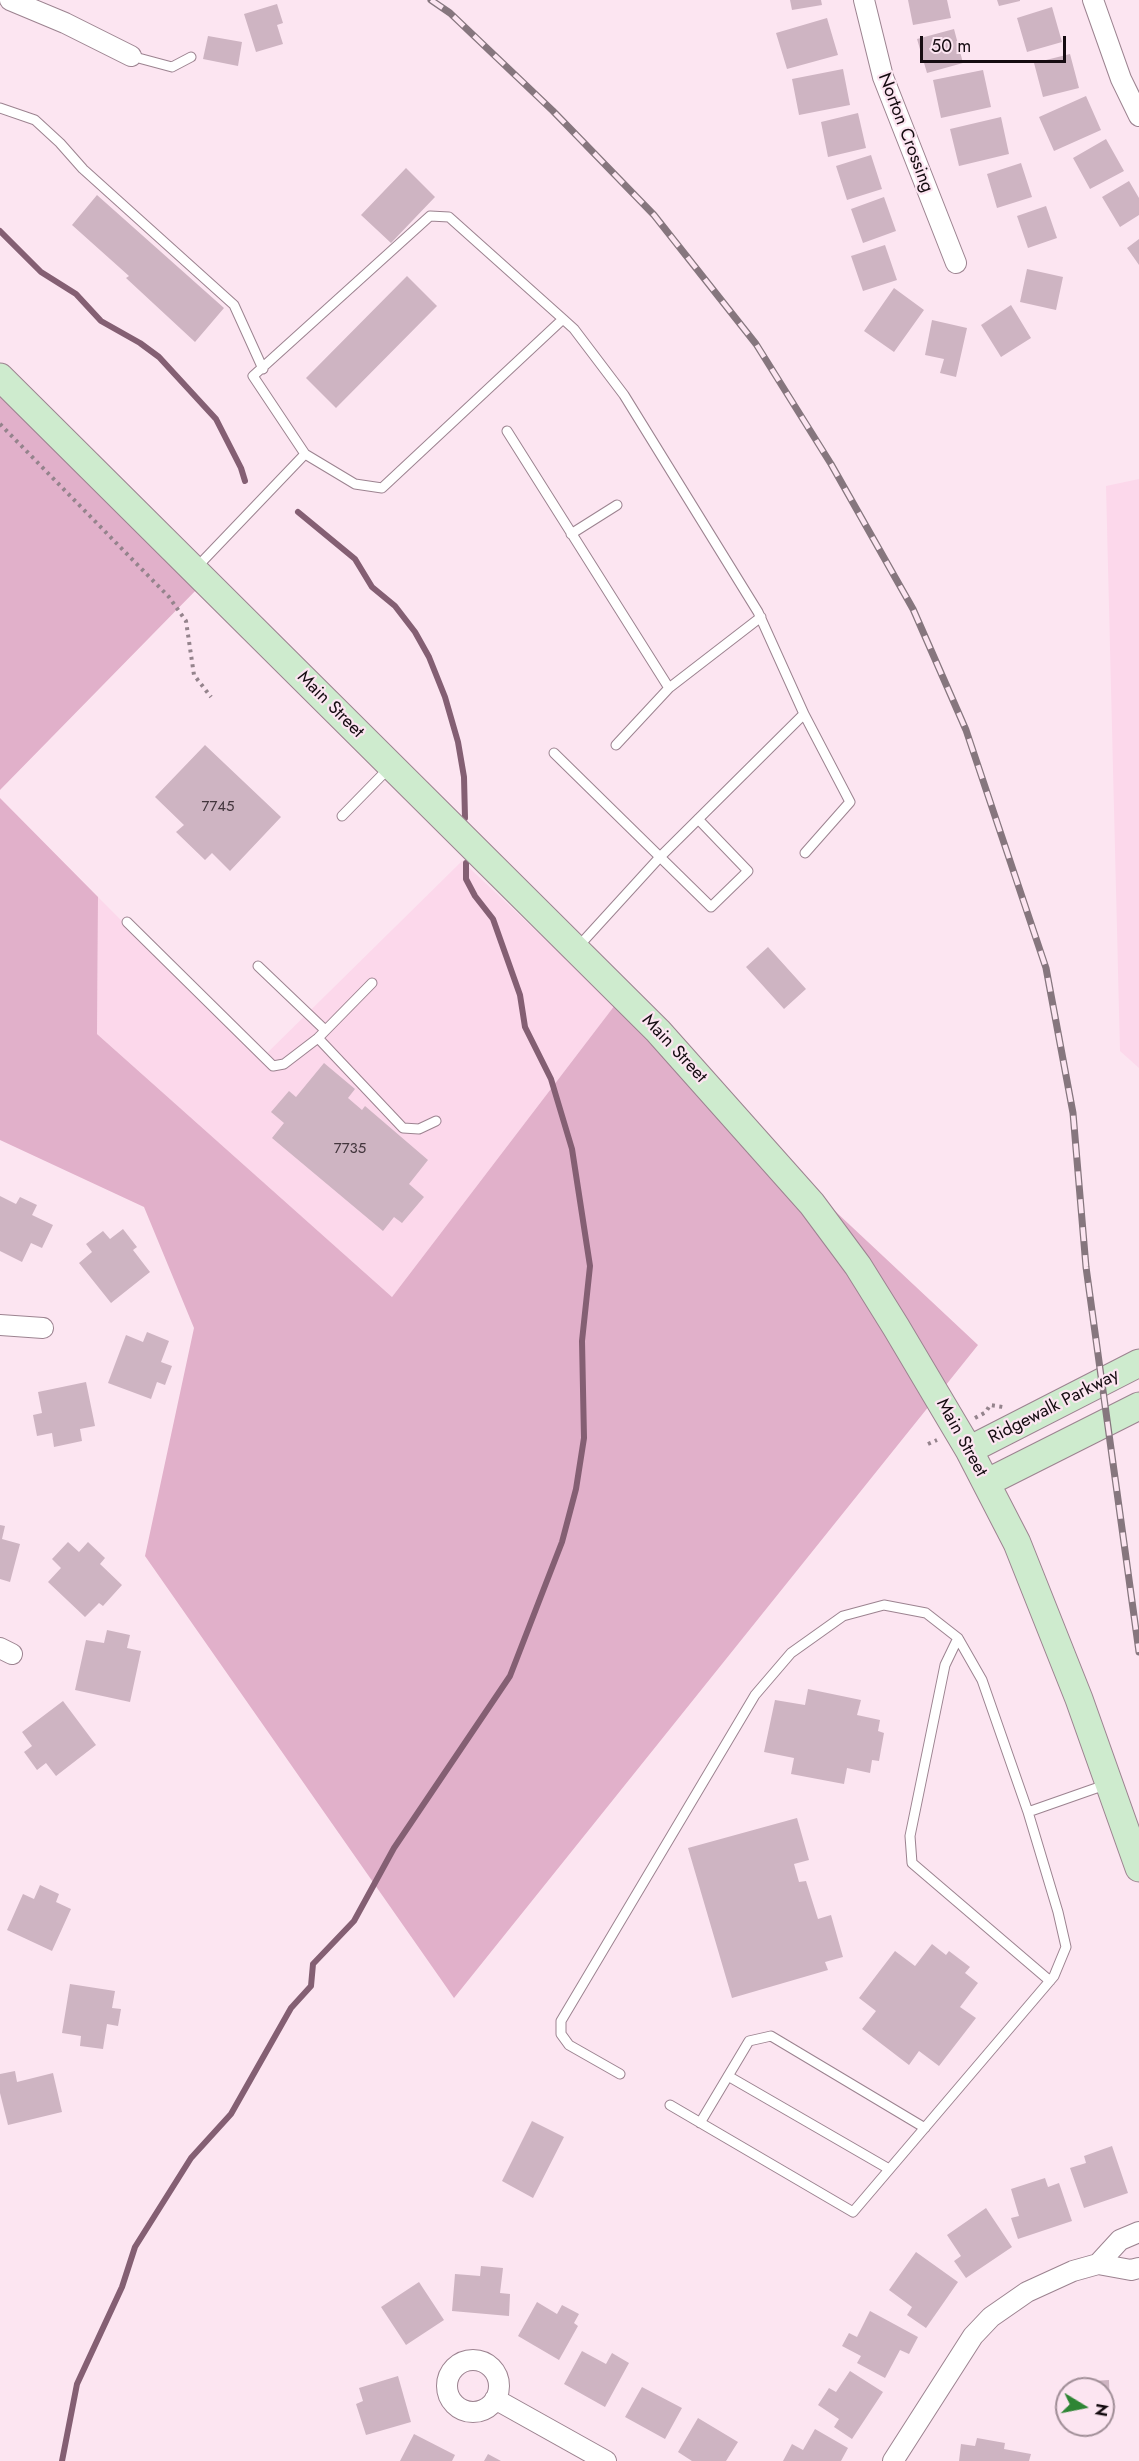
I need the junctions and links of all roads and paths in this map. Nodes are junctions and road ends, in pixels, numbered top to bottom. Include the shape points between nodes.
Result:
1 (10, 0) edge
2 (864, 0) edge
3 (1093, 0) edge
4 (131, 56) joint
5 (191, 57) dead end
6 (0, 108) edge
7 (1139, 116) edge
8 (956, 263) dead end
9 (563, 319) junction
10 (262, 369) junction
11 (0, 377) edge
12 (0, 424) edge
13 (507, 431) dead end
14 (305, 454) junction
15 (617, 505) dead end
16 (571, 534) junction
17 (194, 570) junction
18 (761, 617) junction
19 (669, 688) junction
20 (211, 697) dead end
21 (804, 714) junction
22 (616, 745) dead end
23 (554, 753) dead end
24 (391, 766) junction
25 (342, 816) dead end
26 (698, 819) junction
27 (805, 853) dead end
28 (660, 857) junction
29 (127, 922) dead end
30 (576, 950) junction
31 (258, 966) dead end
32 (372, 983) dead end
33 (325, 1030) junction
34 (318, 1038) junction
35 (436, 1121) dead end
36 (0, 1325) edge
37 (43, 1328) dead end
38 (1139, 1363) edge
39 (1139, 1406) edge
40 (969, 1450) junction
41 (986, 1483) junction
42 (958, 1638) junction
43 (1108, 1784) junction
44 (1028, 1812) junction
45 (1139, 1868) edge
46 (1050, 1981) junction
47 (620, 2074) dead end
48 (728, 2076) junction
49 (670, 2105) dead end
50 (700, 2123) junction
51 (925, 2128) junction
52 (889, 2169) junction
53 (1139, 2232) edge
54 (1098, 2264) junction
55 (1139, 2268) edge
56 (495, 2399) dead end
57 (606, 2461) edge
58 (893, 2461) edge

1 - 4 street
2 - 8 street, Norton Crossing via 883,77
3 - 7 street via 1121,79
4 - 5 lane via 172,67
6 - 10 lane via 35,120 83,169 234,305
9 - 10 lane via 449,217 430,216
9 - 14 lane via 382,488 355,483
9 - 18 lane via 624,395
10 - 14 lane via 253,376
11 - 17 main road, Main Street
12 - 20 path via 169,597 186,621 194,675
13 - 16 lane
14 - 17 lane
15 - 16 lane
16 - 19 lane
17 - 24 main road, Main Street
18 - 19 lane
18 - 21 lane
19 - 22 lane
21 - 26 lane
21 - 27 lane via 850,802
23 - 28 lane
24 - 25 lane
24 - 30 main road, Main Street
26 - 28 lane
26 - 28 lane via 748,871 711,908
28 - 30 lane
29 - 34 lane via 273,1066 284,1064
30 - 40 main road, Main Street via 658,1032 812,1204 897,1327
31 - 33 lane
32 - 33 lane
33 - 34 lane
34 - 35 lane via 403,1128 418,1129
36 - 37 street
38 - 40 main road, Ridgewalk Parkway
39 - 41 main road, Ridgewalk Parkway
40 - 41 main road, Main Street
41 - 43 main road, Main Street via 1045,1608
42 - 44 lane via 982,1680
42 - 46 lane via 945,1665 910,1836 912,1863
42 - 47 lane via 926,1613 884,1605 843,1616 791,1653 755,1695 561,2021 561,2034 569,2045
43 - 44 lane
43 - 45 main road, Main Street
44 - 46 lane via 1066,1947
46 - 51 lane
48 - 50 lane
48 - 51 lane via 749,2041 771,2036
48 - 52 lane
49 - 50 lane
50 - 52 lane via 853,2212
51 - 52 lane
53 - 54 street via 1120,2240
54 - 55 street
54 - 58 street via 1049,2280 991,2317 973,2336
56 - 57 street

